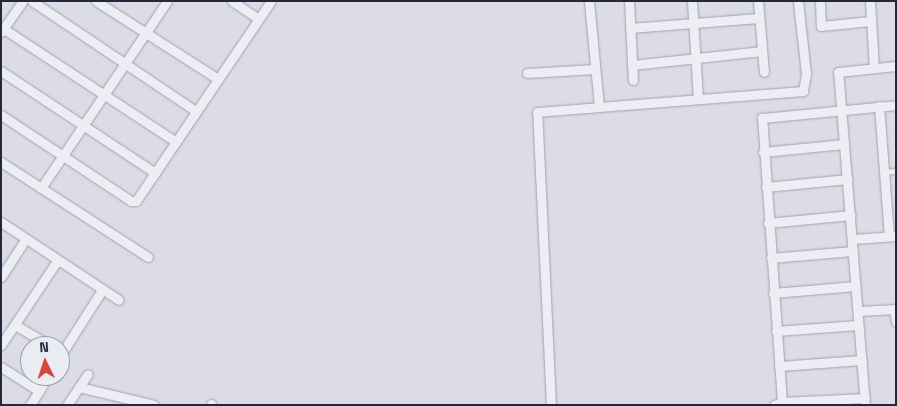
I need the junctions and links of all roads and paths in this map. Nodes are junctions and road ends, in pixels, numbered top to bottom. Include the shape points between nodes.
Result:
1 (24, 1) edge
2 (32, 1) edge
3 (96, 1) edge
4 (232, 1) edge
5 (271, 1) edge
6 (589, 1) edge
7 (629, 1) edge
8 (692, 1) edge
9 (758, 1) edge
10 (798, 1) edge
11 (820, 1) edge
12 (870, 1) edge
13 (166, 2) edge
14 (759, 18) junction
15 (259, 19) junction
16 (872, 21) junction
17 (693, 22) junction
18 (630, 28) junction
19 (2, 30) edge
20 (147, 33) junction
21 (762, 51) junction
22 (695, 58) junction
23 (126, 64) junction
24 (632, 65) junction
25 (896, 66) edge
26 (874, 68) junction
27 (595, 69) junction
28 (1, 71) edge
29 (764, 72) dead end
30 (527, 73) dead end
31 (218, 80) junction
32 (633, 80) dead end
33 (106, 95) junction
34 (698, 98) junction
35 (896, 105) edge
36 (879, 106) junction
37 (598, 107) junction
38 (842, 109) junction
39 (196, 111) junction
40 (1, 115) edge
41 (85, 127) junction
42 (176, 142) junction
43 (844, 144) junction
44 (763, 152) junction
45 (65, 157) junction
46 (1, 162) edge
47 (896, 171) edge
48 (884, 172) junction
49 (155, 173) junction
50 (848, 179) junction
51 (766, 187) junction
52 (42, 188) junction
53 (850, 215) junction
54 (1, 222) edge
55 (768, 223) junction
56 (892, 236) edge
57 (853, 239) junction
58 (25, 240) junction
59 (853, 251) junction
60 (148, 257) dead end
61 (771, 258) junction
62 (57, 261) junction
63 (1, 277) edge
64 (856, 286) junction
65 (102, 290) junction
66 (773, 294) junction
67 (118, 300) dead end
68 (895, 309) edge
69 (859, 312) junction
70 (896, 322) edge
71 (15, 325) junction
72 (858, 325) junction
73 (776, 331) junction
74 (34, 336) edge
75 (70, 339) edge
76 (1, 345) edge
77 (862, 360) junction
78 (779, 366) junction
79 (1, 367) edge
80 (88, 374) dead end
81 (41, 386) edge
82 (79, 387) junction
83 (38, 391) junction
84 (865, 401) edge
85 (778, 403) edge
86 (30, 405) edge
87 (67, 405) edge
88 (154, 405) edge
89 (551, 405) edge

1 - 19 street
2 - 23 street
3 - 20 street
4 - 15 street
5 - 15 street
6 - 27 street
7 - 18 street
8 - 17 street
9 - 14 street
10 - 34 street via 806,90
11 - 16 street via 821,26
12 - 16 street
13 - 20 street
14 - 17 street
14 - 21 street
15 - 31 street
16 - 26 street
17 - 18 street
17 - 22 street
18 - 24 street
19 - 33 street
20 - 23 street
20 - 31 street
21 - 22 street
21 - 29 street
22 - 24 street
22 - 34 street
23 - 33 street
23 - 39 street
24 - 32 street
25 - 26 street
26 - 38 street via 838,72
27 - 30 street
27 - 37 street
28 - 41 street
31 - 39 street
33 - 41 street
33 - 42 street
34 - 37 street
35 - 36 street
36 - 38 street
36 - 48 street
37 - 89 street via 537,112
38 - 43 street
38 - 44 street via 762,117
39 - 42 street
40 - 45 street
41 - 45 street
41 - 49 street
42 - 49 street
43 - 44 street
43 - 50 street
44 - 51 street
45 - 49 street via 134,202
45 - 52 street
46 - 52 street
47 - 48 lane
48 - 56 street
50 - 51 street
50 - 53 street
51 - 55 street
52 - 60 street
53 - 55 street
53 - 57 street
54 - 58 street
55 - 61 street
56 - 57 street
57 - 59 street
58 - 62 street
58 - 63 street
59 - 61 street
59 - 64 street
61 - 66 street
62 - 65 street
62 - 71 street
64 - 66 street
64 - 69 street
65 - 67 street
65 - 75 street
66 - 73 street
68 - 69 street
68 - 70 street
69 - 72 street
71 - 74 street
71 - 76 street
72 - 73 street
72 - 77 street
73 - 78 street
77 - 78 street
77 - 84 street
78 - 85 street
79 - 83 street
80 - 82 street
81 - 83 street
82 - 87 street
82 - 88 street
83 - 86 street
84 - 85 street

